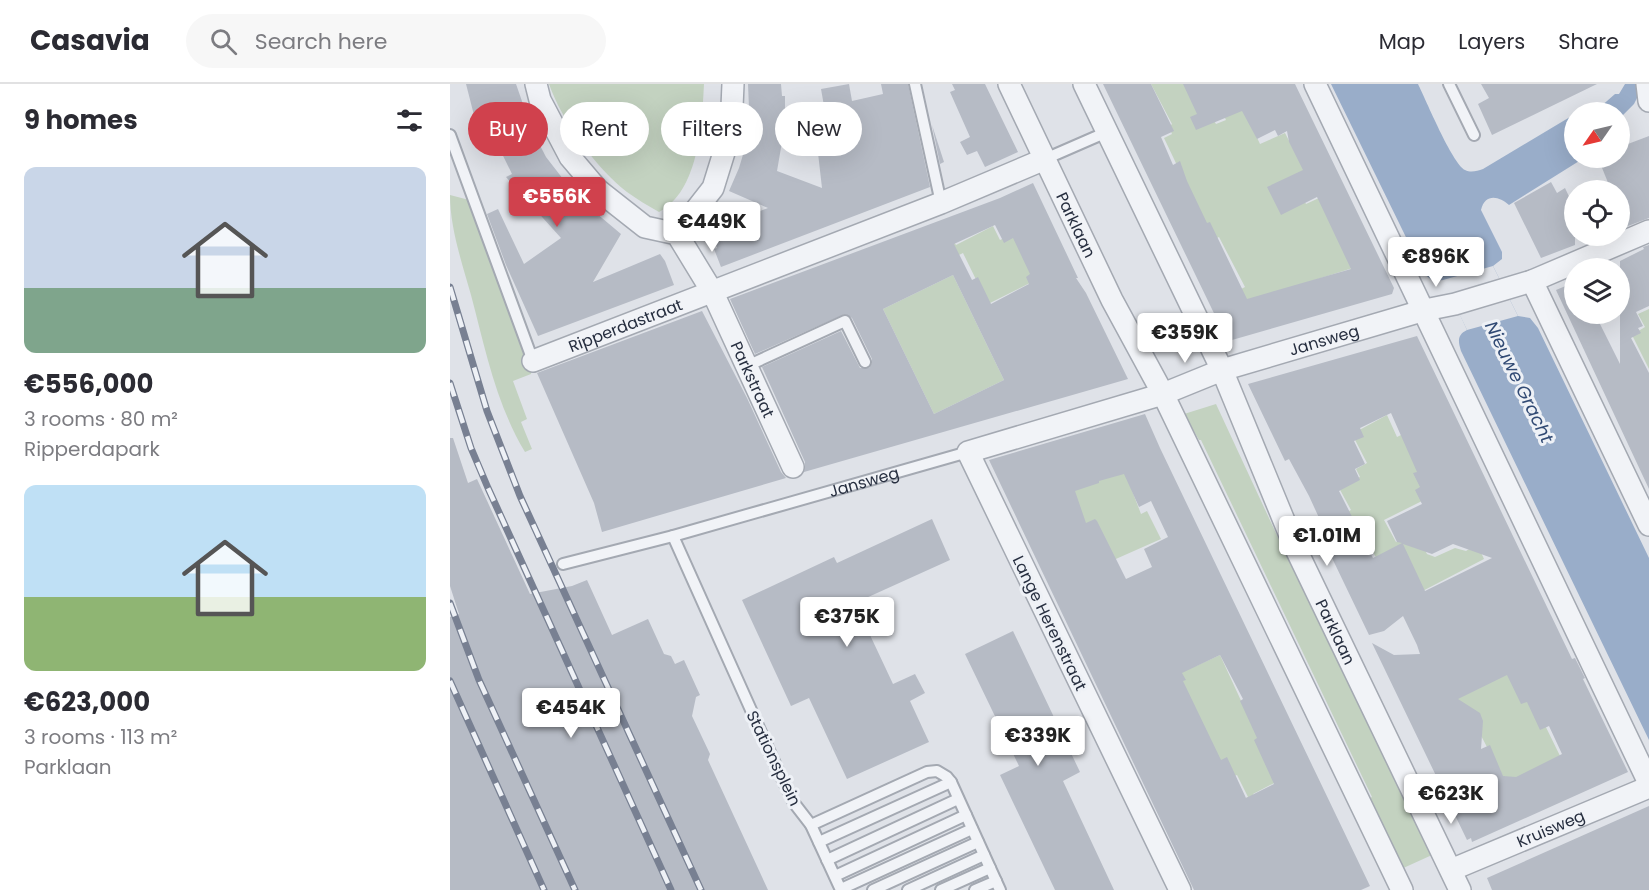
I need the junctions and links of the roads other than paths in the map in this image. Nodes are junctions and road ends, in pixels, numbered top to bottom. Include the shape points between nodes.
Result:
1 (536, 84) edge
2 (733, 84) edge
3 (915, 84) edge
4 (1009, 84) edge
5 (1084, 84) edge
6 (1315, 84) edge
7 (1449, 84) edge
8 (1107, 132) junction
9 (450, 135) edge
10 (1474, 135) dead end
11 (1045, 159) junction
12 (941, 203) junction
13 (1649, 231) edge
14 (677, 234) junction
15 (1532, 282) junction
16 (713, 293) junction
17 (1425, 310) junction
18 (534, 361) joint
19 (865, 362) dead end
20 (747, 366) junction
21 (1222, 370) junction
22 (1163, 394) junction
23 (968, 452) junction
24 (793, 467) dead end
25 (1649, 525) edge
26 (673, 536) junction
27 (562, 564) dead end
28 (951, 782) junction
29 (1649, 785) edge
30 (958, 799) junction
31 (966, 815) junction
32 (811, 825) junction
33 (972, 829) junction
34 (819, 842) junction
35 (978, 842) junction
36 (984, 855) junction
37 (827, 860) junction
38 (990, 868) junction
39 (1451, 870) junction
40 (835, 876) junction
41 (998, 885) edge
42 (841, 890) edge
43 (873, 890) edge
44 (908, 890) edge
45 (941, 890) edge
46 (975, 890) edge
47 (1180, 890) edge
48 (1402, 890) edge
49 (1460, 890) edge

1 - 14 street via 540,100 570,157 598,190 645,227
2 - 14 street via 731,130 713,188
3 - 12 lane
4 - 11 street, Parklaan
5 - 8 street, Parklaan
6 - 17 street
7 - 10 lane
8 - 11 lane, Ripperdastraat
8 - 21 street, Parklaan
9 - 18 lane, Ripperdastraat
11 - 12 street, Ripperdastraat
11 - 22 street, Parklaan
12 - 16 street, Ripperdastraat
13 - 15 street, Jansweg
14 - 16 street, Parkstraat
15 - 17 street, Jansweg
15 - 25 street
16 - 18 street, Ripperdastraat
16 - 20 street, Parkstraat
17 - 21 street, Jansweg
17 - 29 street
19 - 20 lane via 845,321
20 - 24 street, Parkstraat
21 - 22 street
21 - 39 street, Parklaan via 1294,544
22 - 23 street, Jansweg
22 - 48 street, Parklaan
23 - 26 lane, Jansweg
23 - 47 street, Lange Herenstraat
26 - 27 lane, Jansweg
26 - 32 lane, Stationsplein via 777,768 794,803
28 - 30 lane
28 - 32 lane via 932,770
28 - 34 lane
29 - 39 street, Kruisweg
30 - 31 lane
30 - 37 lane
31 - 33 lane
31 - 40 lane
32 - 34 lane, Stationsplein
33 - 35 lane
33 - 42 lane
34 - 37 lane, Stationsplein
35 - 36 lane
35 - 43 lane
36 - 38 lane
36 - 44 lane
37 - 40 lane, Stationsplein
38 - 41 lane
38 - 45 lane
39 - 49 street, Parklaan
40 - 42 lane, Stationsplein
41 - 46 lane

